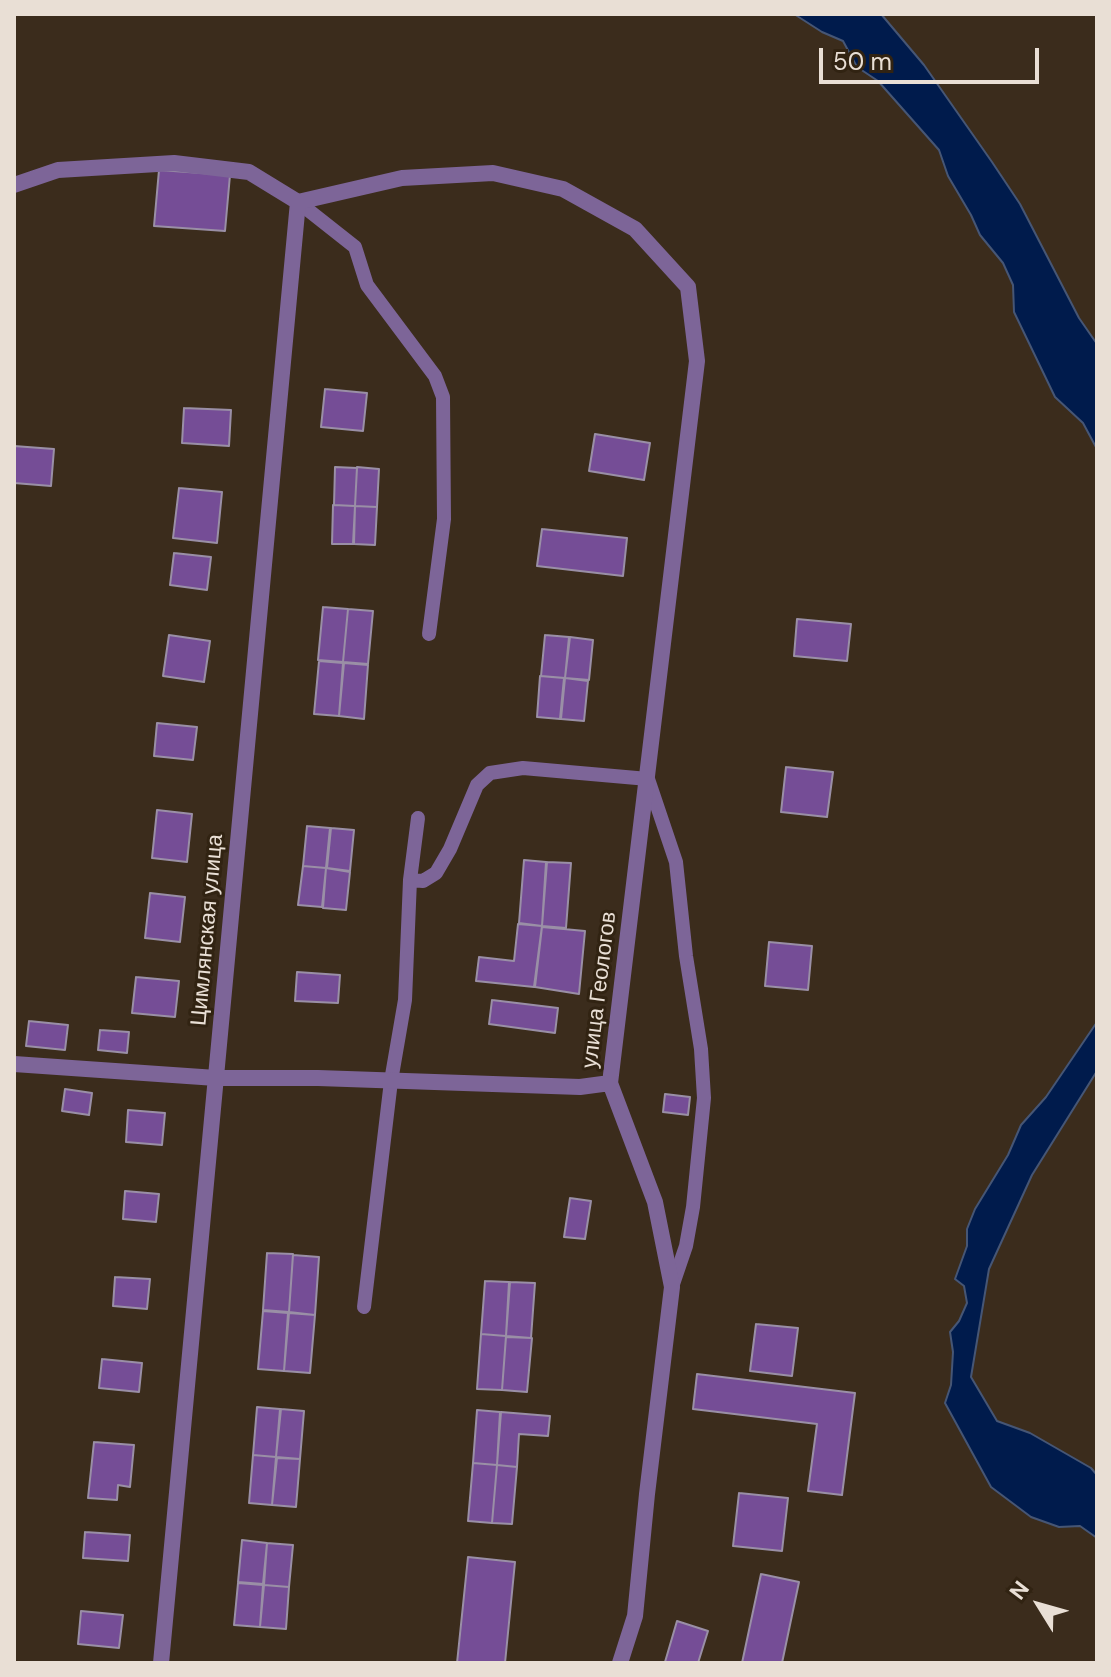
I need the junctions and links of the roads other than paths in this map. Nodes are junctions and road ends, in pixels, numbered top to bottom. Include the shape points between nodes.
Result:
1 (14, 185) edge
2 (298, 202) junction
3 (429, 634) dead end
4 (648, 779) junction
5 (418, 818) dead end
6 (410, 880) junction
7 (14, 1064) edge
8 (216, 1078) junction
9 (391, 1081) junction
10 (610, 1083) junction
11 (672, 1287) junction
12 (364, 1307) dead end
13 (161, 1663) edge
14 (620, 1663) edge

1 - 2 street via 58,170 174,163 249,172
2 - 3 lane via 355,247 367,285 435,376 443,397 444,519
2 - 4 street, улица Геологов via 402,178 493,173 563,189 635,229 688,287 697,361
2 - 8 street, Цимлянская улица
4 - 6 lane via 523,768 490,773 477,785 436,873 423,881
4 - 10 street, улица Геологов
4 - 11 lane via 676,862 704,1098 693,1207
5 - 6 lane
6 - 9 lane via 405,1000
7 - 8 street
8 - 9 street
8 - 13 street, Цимлянская улица
9 - 10 street via 580,1087
9 - 12 lane
10 - 11 street, улица Геологов via 655,1202
11 - 14 street, улица Геологов via 635,1616

